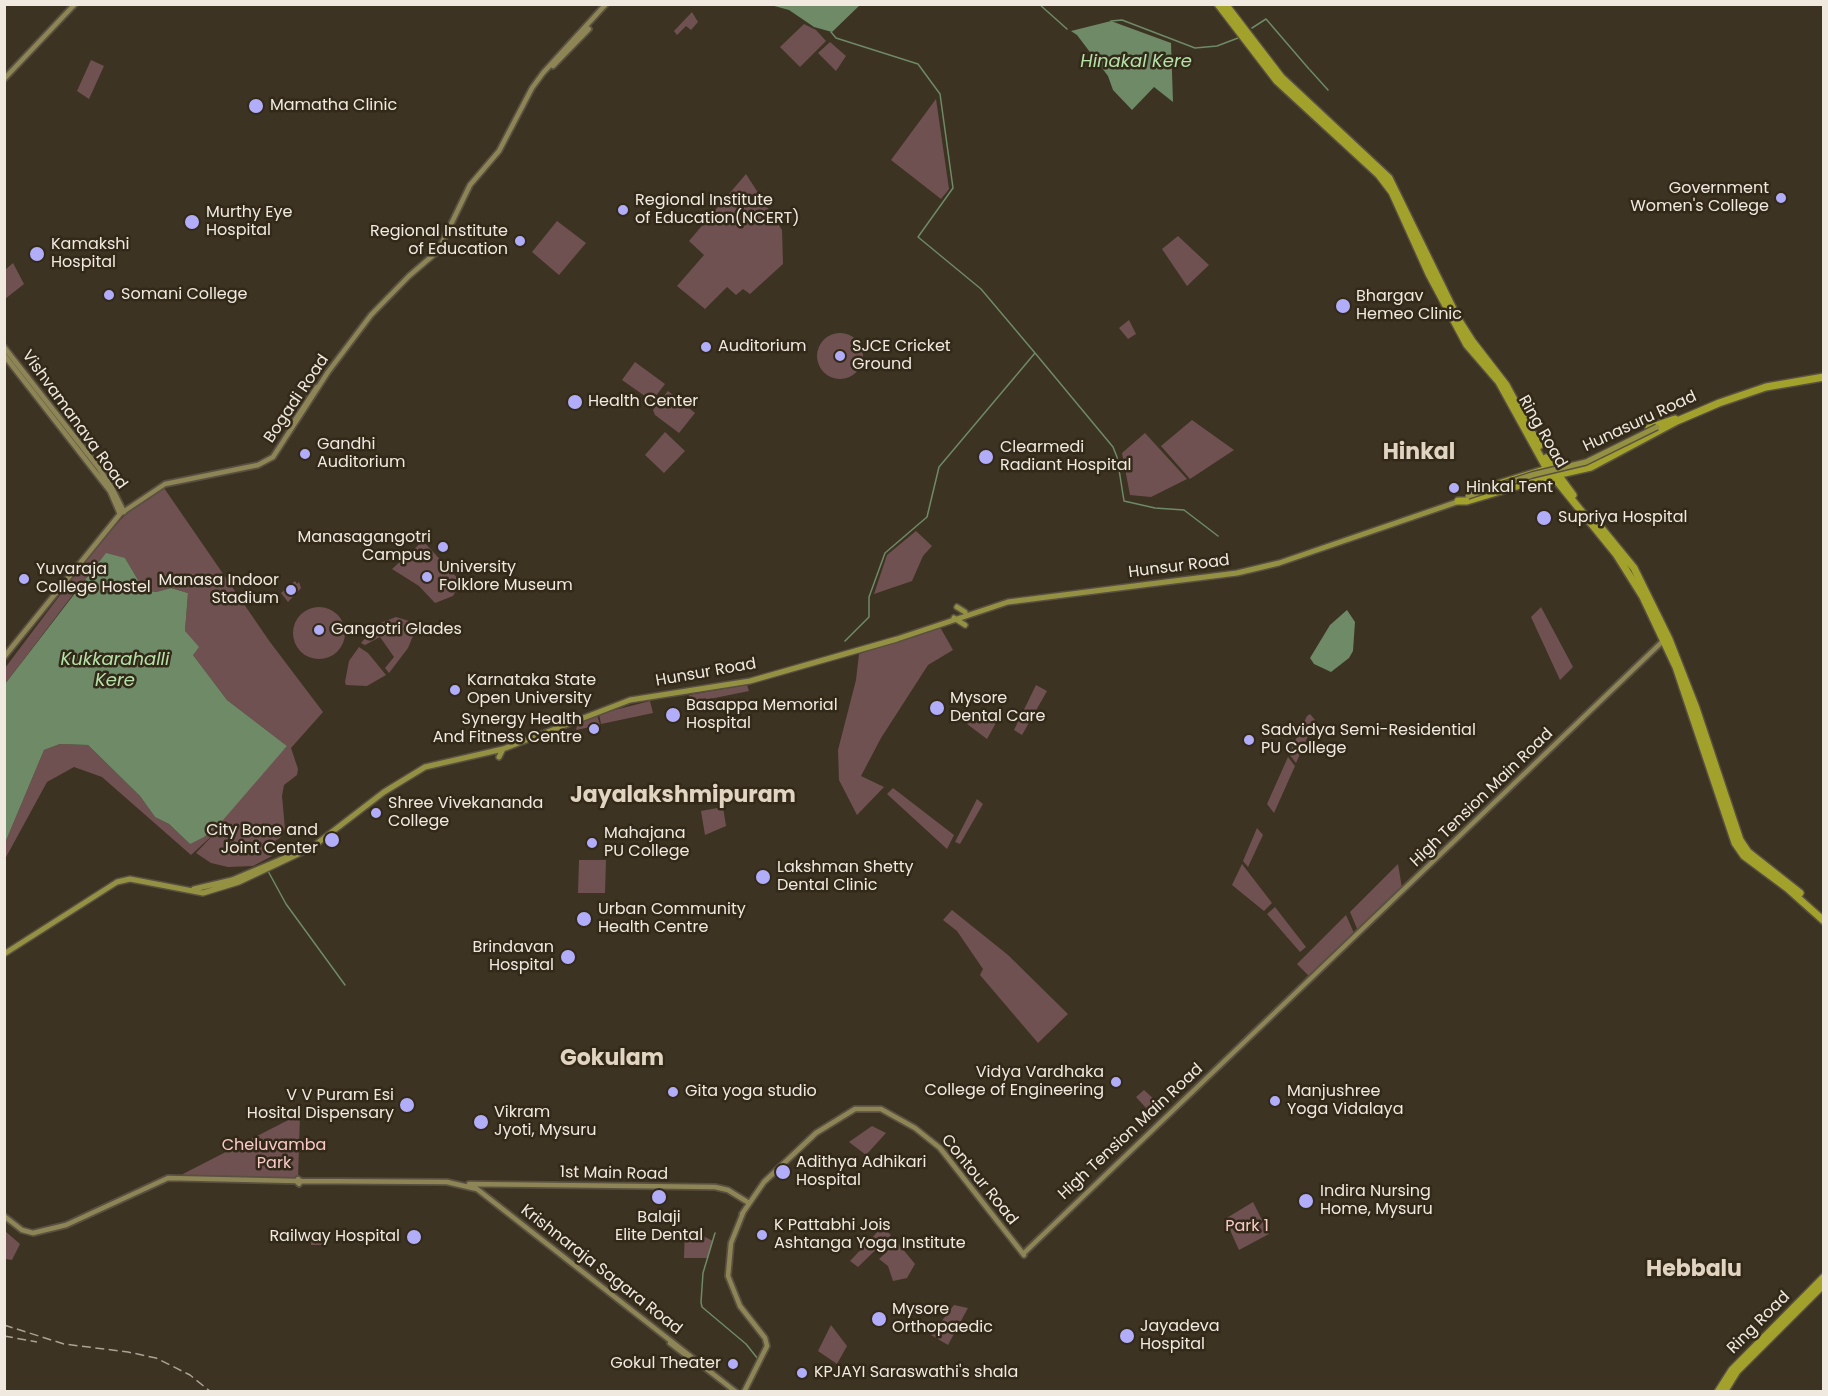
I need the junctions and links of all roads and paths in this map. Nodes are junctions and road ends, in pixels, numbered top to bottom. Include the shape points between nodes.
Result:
1 (75, 4) edge
2 (608, 4) edge
3 (1218, 4) edge
4 (1225, 4) edge
5 (4, 79) edge
6 (447, 232) junction
7 (4, 347) edge
8 (4, 355) edge
9 (1824, 376) edge
10 (299, 416) junction
11 (1675, 421) junction
12 (1551, 470) junction
13 (1463, 499) junction
14 (121, 512) junction
15 (966, 614) junction
16 (953, 617) junction
17 (1667, 639) junction
18 (4, 657) edge
19 (1824, 915) edge
20 (1824, 921) edge
21 (4, 952) edge
22 (1268, 1020) junction
23 (445, 1183) junction
24 (464, 1184) junction
25 (748, 1204) junction
26 (4, 1215) edge
27 (1024, 1255) junction
28 (1824, 1277) edge
29 (1824, 1284) edge
30 (734, 1392) edge
31 (744, 1392) edge
32 (1718, 1392) edge
33 (1724, 1392) edge

1 - 5 main road
2 - 6 main road, Bogadi Road via 542,76 499,151 470,185
3 - 12 highway, Ring Road via 1277,81 1392,192 1467,345 1499,382
4 - 12 highway, Ring Road via 1281,77 1389,178 1458,319 1506,385
6 - 10 main road, Bogadi Road via 438,251 371,315
6 - 10 main road, Bogadi Road via 438,248 375,307 334,359
7 - 14 main road, Vishvamanava Road via 98,467
8 - 14 main road, Vishvamanava Road via 110,491
9 - 11 highway via 1766,387
10 - 14 main road via 269,457 164,482
11 - 12 highway via 1661,423 1585,460
11 - 12 highway via 1591,467
11 - 13 main road, Hunasuru Road, bridge via 1581,467
12 - 13 highway
12 - 13 highway
12 - 17 highway, Ring Road via 1634,568
13 - 15 main road, Hunasuru Road via 1282,560 1008,600
14 - 18 main road
15 - 16 main road, Hunsur Road
15 - 16 main road via 956,607
15 - 16 main road via 967,624
16 - 21 main road, Hunsur Road via 897,639 750,681 630,700 497,752 425,767 384,792 329,836 267,868 200,889 131,876 120,878
17 - 19 highway, Ring Road via 1696,708 1740,840 1748,852
17 - 20 highway, Ring Road via 1735,843 1744,856
17 - 22 main road, High Tension Main Road
22 - 27 main road, High Tension Main Road via 1076,1200
22 - 27 main road
23 - 24 main road, Krishnaraja Sagara Road
23 - 26 main road, Krishnaraja Sagara Road via 168,1178 46,1231 22,1230
23 - 30 main road, Krishnaraja Sagara Road via 477,1192
24 - 25 main road, 1st Main Road via 715,1188 728,1190
24 - 30 main road, Krishnaraja Sagara Road via 486,1195
25 - 27 main road, Contour Road via 781,1165 841,1115 863,1107 881,1109 940,1148
25 - 31 main road, Contour Road via 731,1243 728,1276 740,1306 767,1346
28 - 32 highway, Ring Road via 1732,1370
29 - 33 highway, Ring Road via 1737,1371

